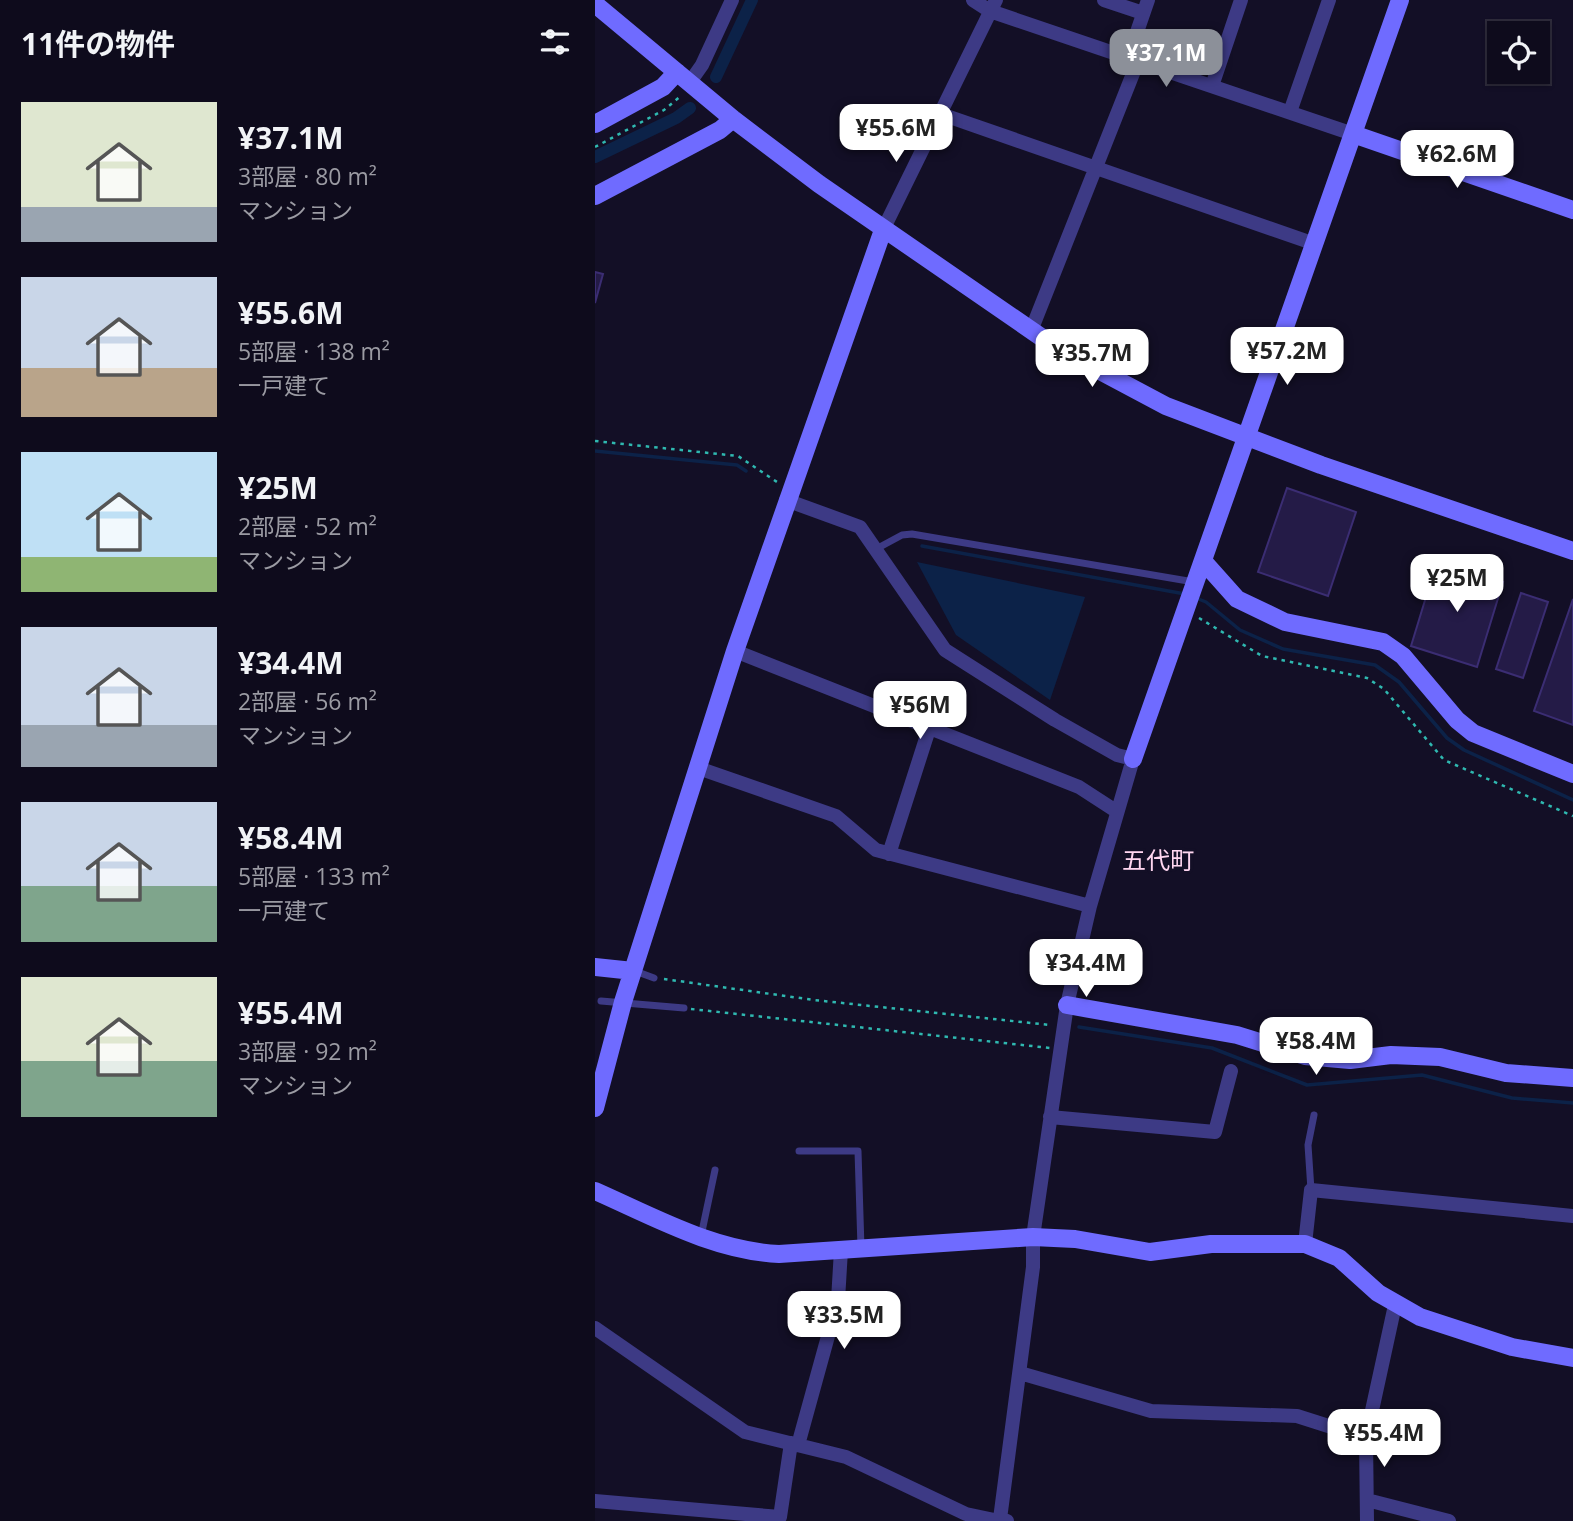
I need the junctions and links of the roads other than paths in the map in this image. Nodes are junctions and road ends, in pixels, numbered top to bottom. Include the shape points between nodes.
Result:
1 (732, 0) edge
2 (973, 0) edge
3 (1104, 0) edge
4 (1241, 0) edge
5 (1329, 0) edge
6 (1400, 0) edge
7 (595, 4) edge
8 (993, 6) edge
9 (1145, 7) edge
10 (1133, 59) junction
11 (683, 83) junction
12 (1212, 86) junction
13 (1290, 112) junction
14 (941, 114) junction
15 (733, 118) junction
16 (595, 124) edge
17 (1353, 134) junction
18 (1095, 168) junction
19 (595, 196) edge
20 (1573, 210) edge
21 (883, 230) junction
22 (1315, 244) junction
23 (1031, 331) junction
24 (1249, 437) junction
25 (786, 500) junction
26 (876, 549) junction
27 (1573, 551) edge
28 (1204, 562) junction
29 (1197, 582) junction
30 (735, 651) junction
31 (930, 726) junction
32 (1133, 759) junction
33 (698, 768) junction
34 (1573, 774) edge
35 (1116, 811) junction
36 (889, 853) junction
37 (1090, 906) junction
38 (595, 967) edge
39 (633, 971) junction
40 (654, 978) road end
41 (601, 1001) dead end
42 (624, 1002) junction
43 (1067, 1005) junction
44 (684, 1008) road end
45 (1231, 1071) dead end
46 (1573, 1078) edge
47 (595, 1108) edge
48 (1314, 1115) dead end
49 (1050, 1117) junction
50 (799, 1151) dead end
51 (715, 1170) dead end
52 (1311, 1190) junction
53 (595, 1191) edge
54 (1573, 1216) edge
55 (701, 1236) junction
56 (1033, 1237) junction
57 (1305, 1244) junction
58 (861, 1248) junction
59 (841, 1250) junction
60 (1395, 1305) junction
61 (595, 1328) edge
62 (1573, 1358) edge
63 (1020, 1373) junction
64 (1366, 1438) junction
65 (795, 1444) junction
66 (1367, 1500) junction
67 (595, 1502) edge
68 (1002, 1520) edge
69 (1367, 1521) edge
70 (1449, 1521) edge

1 - 11 street via 702,65
2 - 8 street
3 - 9 street
4 - 12 street
5 - 13 street
6 - 17 street
7 - 11 street
8 - 10 street
8 - 14 street
9 - 10 street
10 - 12 street
10 - 18 street
11 - 15 street
11 - 16 street via 663,87
12 - 13 street
13 - 17 street
14 - 18 street
14 - 21 street
15 - 19 street via 720,130
15 - 21 street
17 - 20 street
17 - 22 street
18 - 22 street
18 - 23 street
21 - 23 street
21 - 25 street
22 - 24 street
23 - 24 street via 1166,406
24 - 27 street
24 - 28 street
25 - 26 street via 856,525
25 - 30 street
26 - 29 lane via 912,534
26 - 32 street via 945,650 1055,720
28 - 29 street
28 - 34 street via 1237,599 1285,622 1383,642 1403,656 1473,733
29 - 32 street
30 - 31 street
30 - 33 street
31 - 35 street via 1079,787
31 - 36 street
32 - 35 street
33 - 36 street via 836,816 876,850
33 - 39 street
35 - 37 street
36 - 37 street
37 - 43 street
38 - 39 street
39 - 40 lane
39 - 42 street
41 - 42 lane
42 - 44 lane
42 - 47 street
43 - 46 street via 1237,1035 1305,1056 1350,1060 1391,1055 1440,1057 1506,1073
43 - 49 street
45 - 49 street via 1215,1132
48 - 52 lane via 1308,1145
49 - 56 street
50 - 58 lane via 858,1151
51 - 55 lane
52 - 54 street
52 - 57 street
53 - 55 street
55 - 59 street via 754,1253
56 - 57 street via 1075,1238 1150,1252 1211,1244
56 - 58 street
56 - 63 street
57 - 60 street via 1339,1258
58 - 59 street
59 - 65 street via 838,1300
60 - 62 street via 1501,1344
60 - 64 street
61 - 65 street via 745,1432
63 - 64 street via 1151,1411 1297,1416
63 - 68 street
64 - 66 street
65 - 67 street via 780,1517
65 - 68 street via 846,1457 966,1514
66 - 69 street
66 - 70 street

